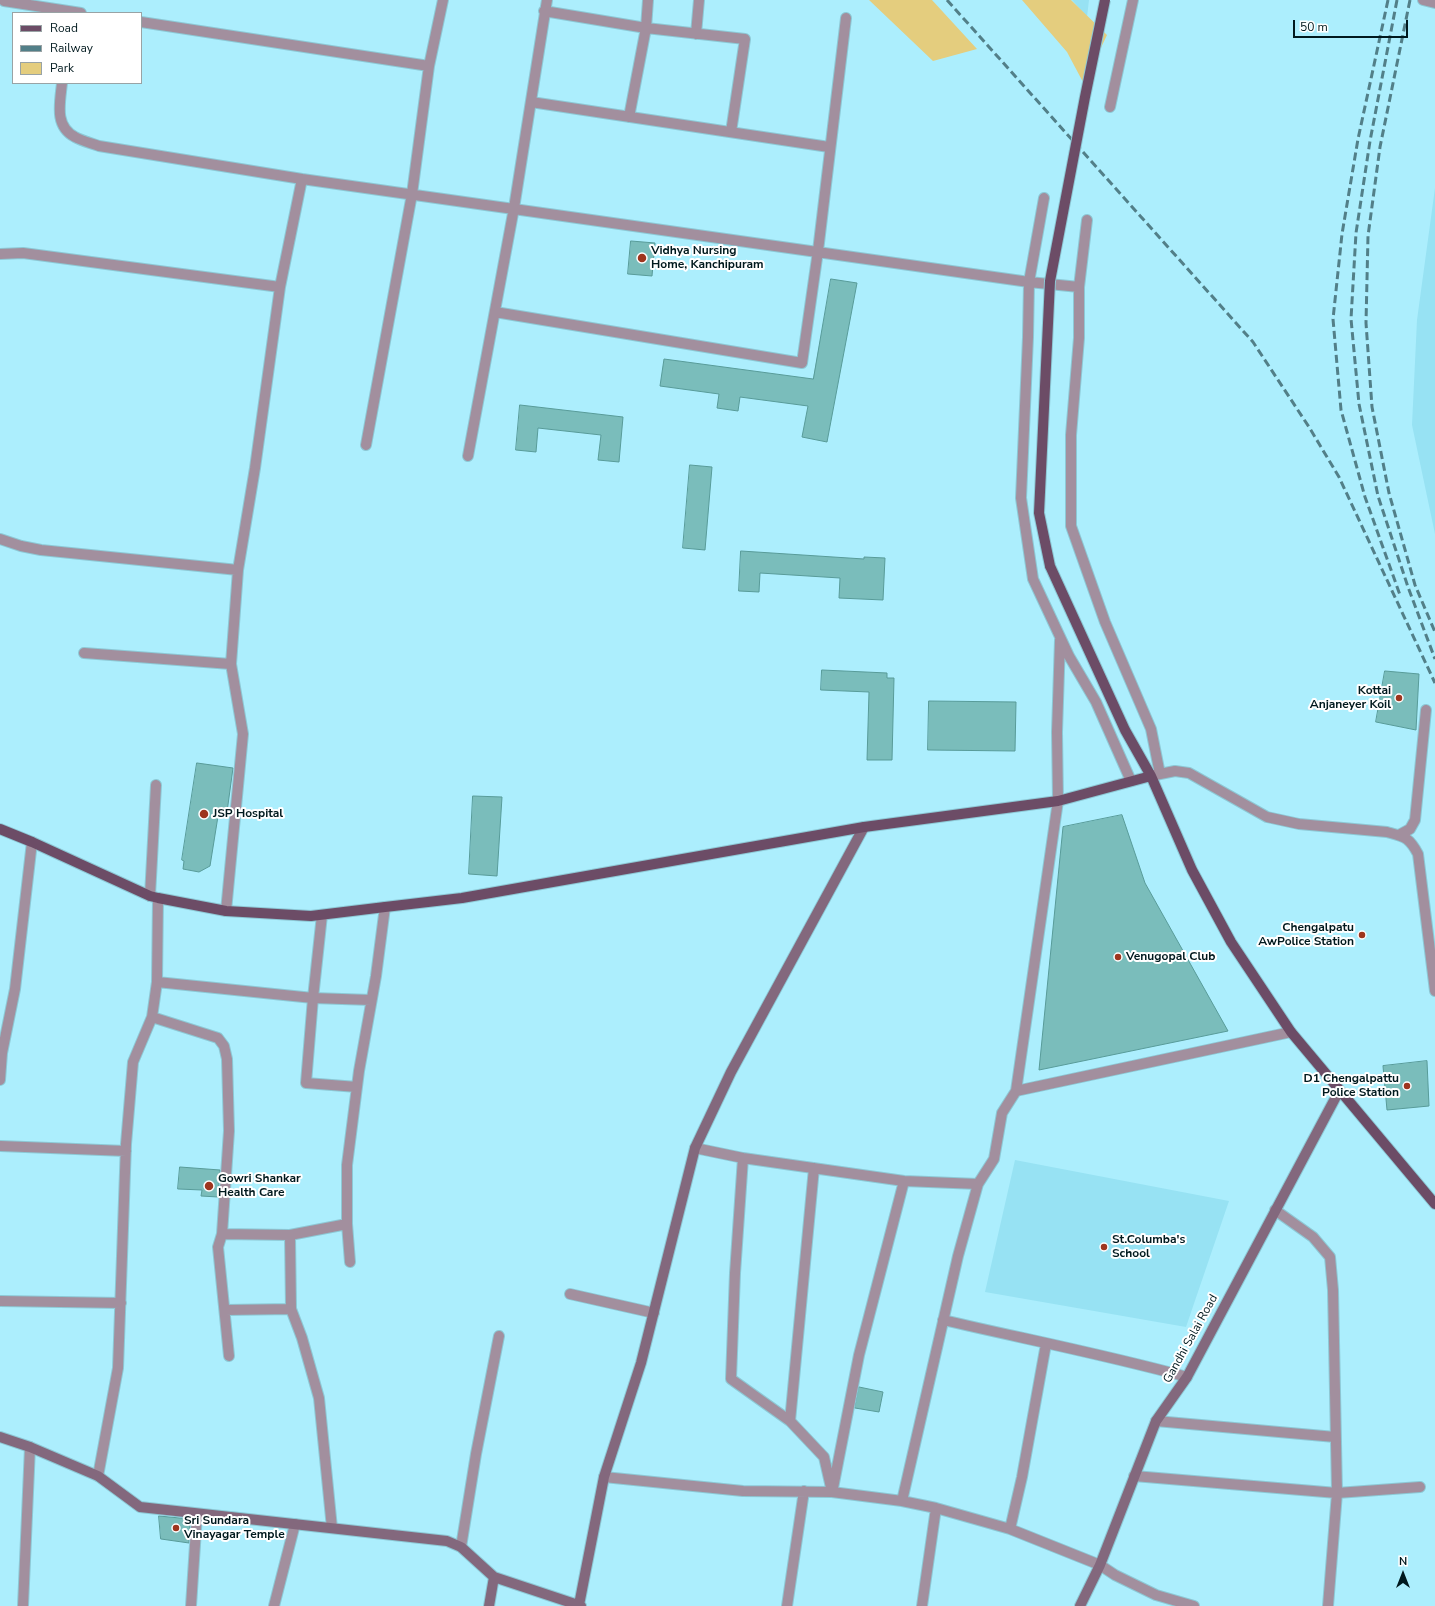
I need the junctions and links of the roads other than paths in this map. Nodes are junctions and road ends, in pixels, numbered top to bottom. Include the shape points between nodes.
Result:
1 (443, 0) edge
2 (547, 0) edge
3 (648, 0) edge
4 (699, 0) edge
5 (1105, 0) edge
6 (1133, 0) edge
7 (1423, 0) edge
8 (4, 1) dead end
9 (1435, 3) edge
10 (544, 11) junction
11 (70, 12) edge
12 (846, 18) dead end
13 (142, 22) edge
14 (646, 28) junction
15 (696, 34) junction
16 (429, 66) junction
17 (62, 84) edge
18 (531, 102) junction
19 (1110, 107) dead end
20 (629, 117) junction
21 (731, 132) junction
22 (829, 147) junction
23 (302, 179) junction
24 (412, 194) junction
25 (1044, 198) dead end
26 (514, 208) junction
27 (1086, 220) dead end
28 (818, 251) junction
29 (0, 254) edge
30 (1029, 282) junction
31 (280, 287) junction
32 (1079, 287) junction
33 (495, 312) junction
34 (366, 445) dead end
35 (468, 456) dead end
36 (0, 539) edge
37 (238, 570) junction
38 (1060, 637) junction
39 (84, 653) dead end
40 (231, 664) junction
41 (1426, 710) dead end
42 (1155, 775) junction
43 (1132, 781) junction
44 (156, 785) dead end
45 (1058, 801) junction
46 (864, 827) junction
47 (0, 829) edge
48 (1399, 835) junction
49 (32, 842) junction
50 (154, 897) junction
51 (385, 907) junction
52 (226, 911) junction
53 (322, 915) junction
54 (1435, 915) edge
55 (1426, 922) junction
56 (157, 982) junction
57 (1435, 991) edge
58 (313, 998) junction
59 (371, 1000) junction
60 (152, 1017) junction
61 (1291, 1032) junction
62 (0, 1080) edge
63 (357, 1087) junction
64 (1016, 1091) junction
65 (1340, 1091) junction
66 (0, 1146) edge
67 (694, 1148) junction
68 (126, 1151) junction
69 (743, 1158) junction
70 (814, 1168) junction
71 (904, 1181) junction
72 (978, 1184) junction
73 (1435, 1204) edge
74 (1275, 1210) junction
75 (347, 1224) junction
76 (222, 1234) junction
77 (290, 1235) junction
78 (350, 1262) dead end
79 (570, 1294) dead end
80 (0, 1301) edge
81 (121, 1303) junction
82 (291, 1309) junction
83 (225, 1310) junction
84 (654, 1313) junction
85 (944, 1320) junction
86 (499, 1336) dead end
87 (1046, 1344) junction
88 (229, 1356) dead end
89 (1187, 1377) junction
90 (790, 1421) junction
91 (1156, 1421) junction
92 (0, 1437) edge
93 (1335, 1437) junction
94 (30, 1447) junction
95 (98, 1476) junction
96 (1134, 1476) junction
97 (604, 1477) junction
98 (1420, 1487) dead end
99 (804, 1491) junction
100 (832, 1492) junction
101 (1337, 1493) junction
102 (902, 1501) junction
103 (936, 1508) junction
104 (197, 1514) junction
105 (295, 1524) junction
106 (332, 1528) junction
107 (1010, 1529) junction
108 (461, 1547) junction
109 (1100, 1564) junction
110 (494, 1578) junction
111 (23, 1606) edge
112 (191, 1606) edge
113 (274, 1606) edge
114 (489, 1606) edge
115 (580, 1606) edge
116 (787, 1606) edge
117 (922, 1606) edge
118 (1080, 1606) edge
119 (1194, 1606) edge
120 (1328, 1606) edge

1 - 16 street
2 - 10 street
3 - 14 street
4 - 15 street
5 - 42 main road, bridge via 1084,96 1050,281 1039,513 1050,566 1126,730
6 - 19 street
7 - 9 street
8 - 11 street
10 - 14 street
10 - 18 street
12 - 22 street
13 - 16 street
14 - 15 street
14 - 20 street
15 - 21 street via 745,39
16 - 24 street
17 - 23 street via 60,111 63,128 75,138 99,146
18 - 20 street
18 - 26 street
20 - 21 street
21 - 22 street
22 - 28 street
23 - 24 street
23 - 31 street
24 - 26 street
24 - 34 street
25 - 30 street
26 - 28 street
26 - 33 street
27 - 32 street
28 - 30 street
28 - 33 street via 802,363
29 - 31 street via 23,253
30 - 32 street
30 - 38 street via 1021,498 1033,579
31 - 37 street
32 - 42 street via 1079,338 1071,435 1071,526 1105,622 1151,729
33 - 35 street
36 - 37 street via 41,550
37 - 40 street
38 - 43 street via 1096,702
38 - 45 street
39 - 40 street
40 - 52 street via 243,734
41 - 48 street via 1415,820 1410,829
42 - 43 main road
42 - 48 street via 1175,771 1189,773 1267,817 1299,824
42 - 61 main road via 1192,870 1231,942
43 - 45 main road
44 - 50 street
45 - 46 main road
45 - 64 street
46 - 51 main road via 462,898
46 - 67 street
47 - 49 main road
48 - 55 street via 1411,842 1418,854
49 - 50 main road
49 - 62 street via 15,989 2,1053
50 - 52 main road
50 - 56 street
51 - 53 main road
51 - 59 street
52 - 53 main road
53 - 58 street
54 - 55 street
55 - 57 street
56 - 58 street
56 - 60 street
58 - 59 street
58 - 63 street via 306,1083
59 - 63 street
60 - 68 street via 133,1062
60 - 76 street via 218,1038 224,1046 227,1059 229,1131
61 - 64 street
61 - 65 main road
63 - 75 street via 347,1165
64 - 72 street via 1002,1113 994,1159
65 - 73 main road
65 - 74 street, Gandhi Salai Road
66 - 68 street
67 - 69 street
67 - 84 street
68 - 81 street
69 - 70 street
69 - 90 street via 731,1379
70 - 71 street
70 - 90 street
71 - 72 street
71 - 100 street via 859,1355
72 - 85 street
74 - 89 street, Gandhi Salai Road
74 - 93 street via 1313,1237 1330,1257 1333,1290
75 - 77 street
75 - 78 street
76 - 77 street
76 - 83 street via 218,1247
77 - 82 street
79 - 84 street
80 - 81 street
81 - 95 street via 118,1368
82 - 83 street
82 - 106 street via 319,1398
83 - 88 street
84 - 97 street via 641,1363
85 - 87 street
85 - 102 street
86 - 108 street
87 - 89 street via 1124,1360
87 - 107 street
89 - 91 street, Gandhi Salai Road
90 - 100 street via 824,1457
91 - 93 street
91 - 96 street, Gandhi Salai Road
92 - 94 street
93 - 101 street
94 - 95 street
94 - 111 street
95 - 104 street via 140,1507
96 - 101 street
96 - 109 street, Gandhi Salai Road
97 - 99 street via 743,1491
97 - 115 street
98 - 101 street
99 - 100 street
99 - 116 street
100 - 102 street
101 - 120 street
102 - 103 street
103 - 107 street
103 - 117 street
104 - 105 street
104 - 112 street
105 - 106 street
105 - 113 street
106 - 108 street via 447,1541
107 - 109 street
108 - 110 street
109 - 118 street, Gandhi Salai Road
109 - 119 street via 1115,1575 1156,1595
110 - 114 street
110 - 115 street

